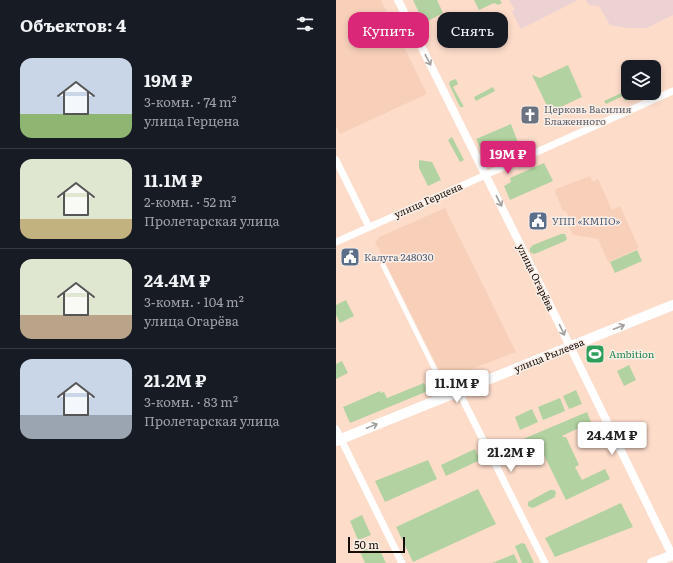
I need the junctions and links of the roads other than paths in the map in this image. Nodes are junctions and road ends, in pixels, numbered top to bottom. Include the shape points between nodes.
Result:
1 (398, 0) edge
2 (673, 91) edge
3 (336, 160) edge
4 (486, 175) junction
5 (369, 227) junction
6 (336, 242) edge
7 (383, 265) dead end
8 (673, 305) edge
9 (570, 347) junction
10 (442, 384) dead end
11 (459, 392) junction
12 (338, 436) edge
13 (672, 555) edge
14 (402, 563) edge
15 (546, 563) edge
16 (652, 563) edge

1 -> 4 street, улица Огарёва
2 - 4 street, улица Герцена
3 - 5 street
4 - 5 street, улица Герцена
4 -> 9 street, улица Огарёва
5 - 6 street, улица Герцена
7 - 10 street
9 -> 8 main road, улица Рылеева
9 - 11 main road, улица Рылеева
9 - 13 street, улица Огарёва
12 -> 11 main road, улица Рылеева
11 - 15 street
12 - 14 street
13 - 16 main road

